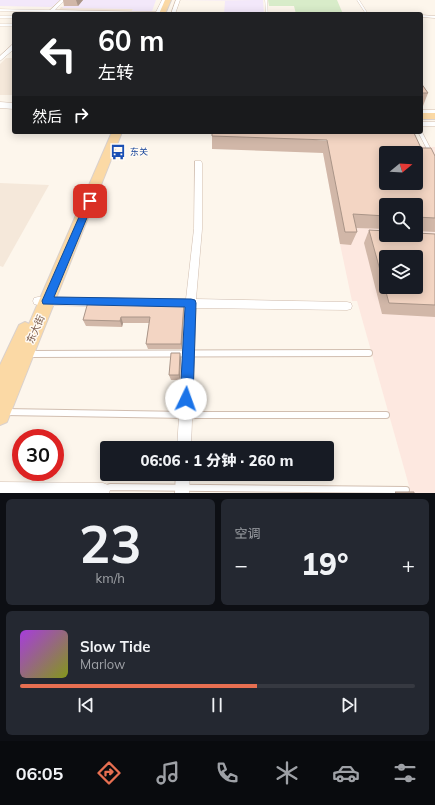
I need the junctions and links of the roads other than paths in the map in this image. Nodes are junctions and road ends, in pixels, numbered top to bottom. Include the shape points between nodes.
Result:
1 (63, 0) edge
2 (164, 0) edge
3 (168, 0) edge
4 (172, 0) edge
5 (178, 0) edge
6 (266, 0) edge
7 (358, 0) edge
8 (0, 10) edge
9 (50, 12) edge
10 (164, 12) edge
11 (164, 12) edge
12 (165, 12) edge
13 (165, 12) edge
14 (267, 12) edge
15 (366, 12) edge
16 (423, 16) edge
17 (0, 17) edge
18 (12, 17) edge
19 (435, 17) edge
20 (0, 25) edge
21 (12, 25) edge
22 (12, 47) edge
23 (3, 54) edge
24 (0, 59) edge
25 (0, 101) edge
26 (12, 102) edge
27 (0, 105) edge
28 (12, 106) edge
29 (423, 112) edge
30 (435, 112) edge
31 (423, 116) edge
32 (435, 116) edge
33 (423, 120) edge
34 (435, 120) edge
35 (423, 124) edge
36 (435, 124) edge
37 (110, 134) edge
38 (116, 134) edge
39 (421, 134) edge
40 (435, 161) edge
41 (198, 163) dead end
42 (42, 301) junction
43 (191, 303) junction
44 (347, 306) dead end
45 (369, 353) dead end
46 (25, 354) junction
47 (189, 354) junction
48 (0, 386) edge
49 (1, 413) edge
50 (186, 415) junction
51 (386, 415) dead end
52 (184, 441) edge
53 (182, 485) edge
54 (0, 489) edge
55 (103, 490) joint
56 (406, 490) edge
57 (56, 492) edge

1 - 9 street
2 - 10 street
3 - 11 main road
4 - 12 main road
5 - 13 street
6 - 14 lane
7 - 15 lane
8 - 9 lane
16 - 19 street
17 - 18 lane
20 - 21 lane
22 - 23 street
23 - 24 street
25 - 26 main road
27 - 28 main road
29 - 30 street
31 - 32 main road
33 - 34 main road
35 - 36 street
37 - 42 main road, 东大街
38 - 42 main road, 东大街
39 - 40 lane
41 - 43 street via 198,228
42 - 43 street
42 - 46 main road, 东大街
42 - 48 main road, 东大街
43 - 44 street
43 - 47 street
45 - 47 lane
46 - 47 lane
46 - 49 main road, 东大街
47 - 50 street
49 - 50 lane
50 - 51 lane
50 - 52 street
53 - 55 lane via 110,487
53 - 56 lane
54 - 57 street
55 - 57 street

